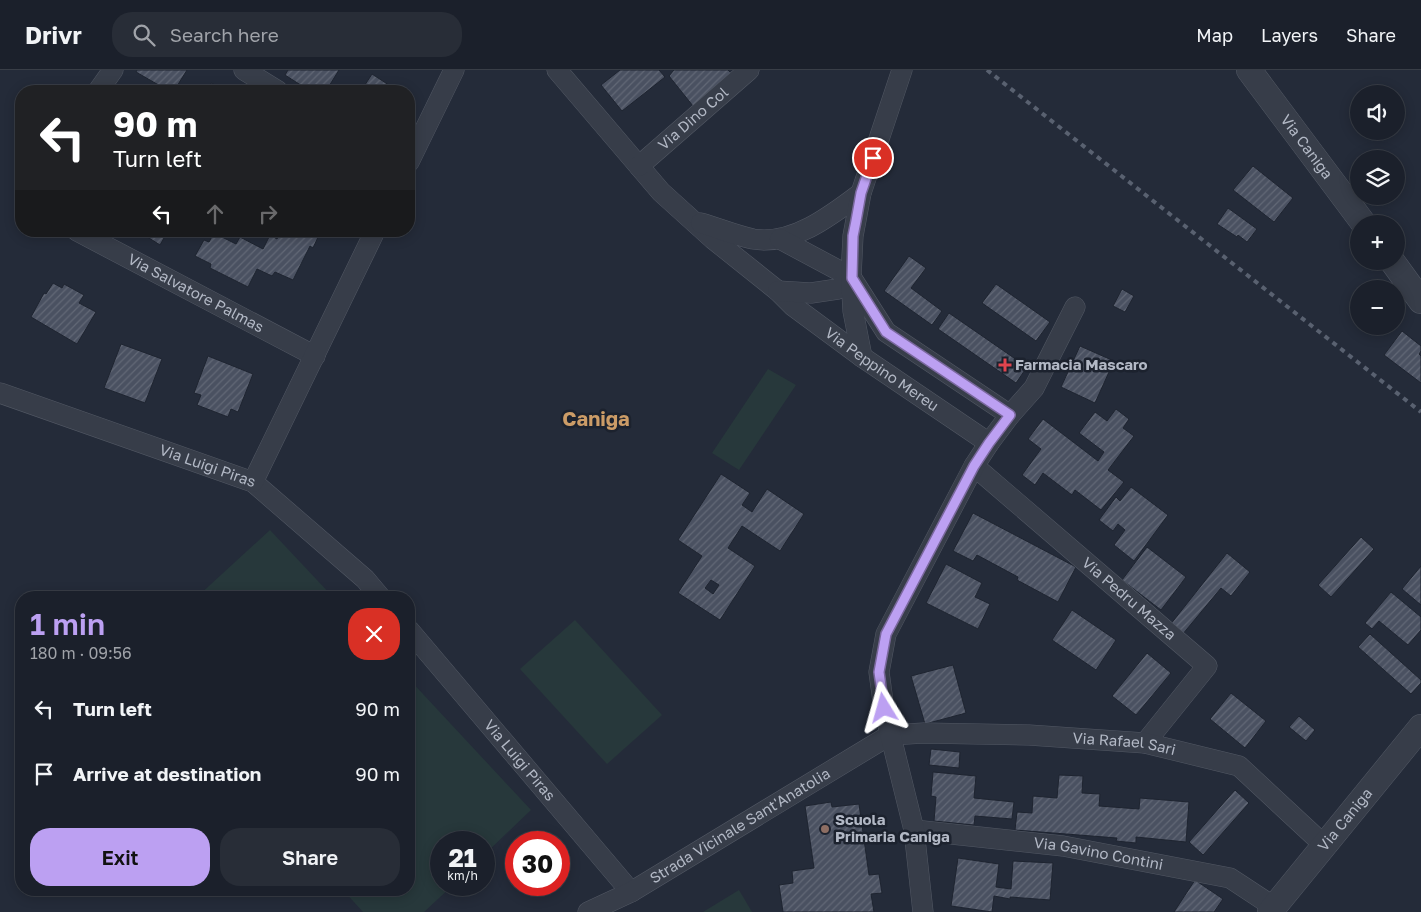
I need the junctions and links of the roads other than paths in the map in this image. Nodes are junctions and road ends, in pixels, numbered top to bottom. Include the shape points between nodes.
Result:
1 (113, 70) edge
2 (244, 70) edge
3 (454, 70) edge
4 (557, 70) edge
5 (749, 70) edge
6 (902, 70) edge
7 (1249, 70) edge
8 (102, 85) edge
9 (268, 85) edge
10 (415, 150) edge
11 (639, 166) junction
12 (861, 193) junction
13 (1357, 215) edge
14 (692, 220) junction
15 (88, 237) edge
16 (372, 237) edge
17 (780, 239) junction
18 (1399, 270) edge
19 (852, 278) junction
20 (778, 291) junction
21 (1421, 301) edge
22 (1076, 307) dead end
23 (315, 356) junction
24 (862, 357) junction
25 (0, 393) edge
26 (1010, 415) junction
27 (989, 443) junction
28 (974, 466) junction
29 (253, 482) junction
30 (375, 591) edge
31 (415, 637) edge
32 (1421, 727) edge
33 (890, 734) junction
34 (1145, 744) junction
35 (914, 830) junction
36 (1324, 845) junction
37 (632, 892) junction
38 (1272, 910) edge
39 (588, 912) edge
40 (923, 912) edge

1 - 8 street
2 - 9 street
3 - 10 street
4 - 11 street, Via Peppino Mereu
5 - 11 street, Via Dino Col
6 - 12 street
7 - 13 street, Via Caniga
11 - 14 street, Via Peppino Mereu via 661,192
12 - 17 street, Via Peppino Mereu via 818,224
12 - 19 street via 853,236
14 - 17 street, Via Peppino Mereu via 755,239
14 - 20 street, Via Peppino Mereu
15 - 23 street, Via Salvatore Palmas
16 - 23 street
17 - 19 street, Via Peppino Mereu
18 - 21 street
19 - 20 street via 838,289 812,293
19 - 24 street via 853,311
19 - 26 street via 886,332
20 - 24 street, Via Peppino Mereu via 793,306
22 - 26 street via 1034,388
23 - 29 street
24 - 27 street, Via Peppino Mereu
25 - 29 street, Via Luigi Piras
26 - 27 street
27 - 28 street
28 - 33 street via 886,634 879,672
28 - 34 street, Via Pedru Mazza via 1207,666
29 - 30 street, Via Luigi Piras
31 - 37 street, Via Luigi Piras
32 - 36 street, Via Caniga
33 - 34 street, Via Rafael Sari via 1029,735
33 - 35 street
33 - 37 street, Strada Vicinale Sant'Anatolia
34 - 36 street, Via Rafael Sari via 1239,766
35 - 38 street, Via Gavino Contini via 1063,846 1230,878
35 - 40 street
36 - 38 street, Via Caniga
37 - 39 street, Strada Vicinale Sant'Anatolia

